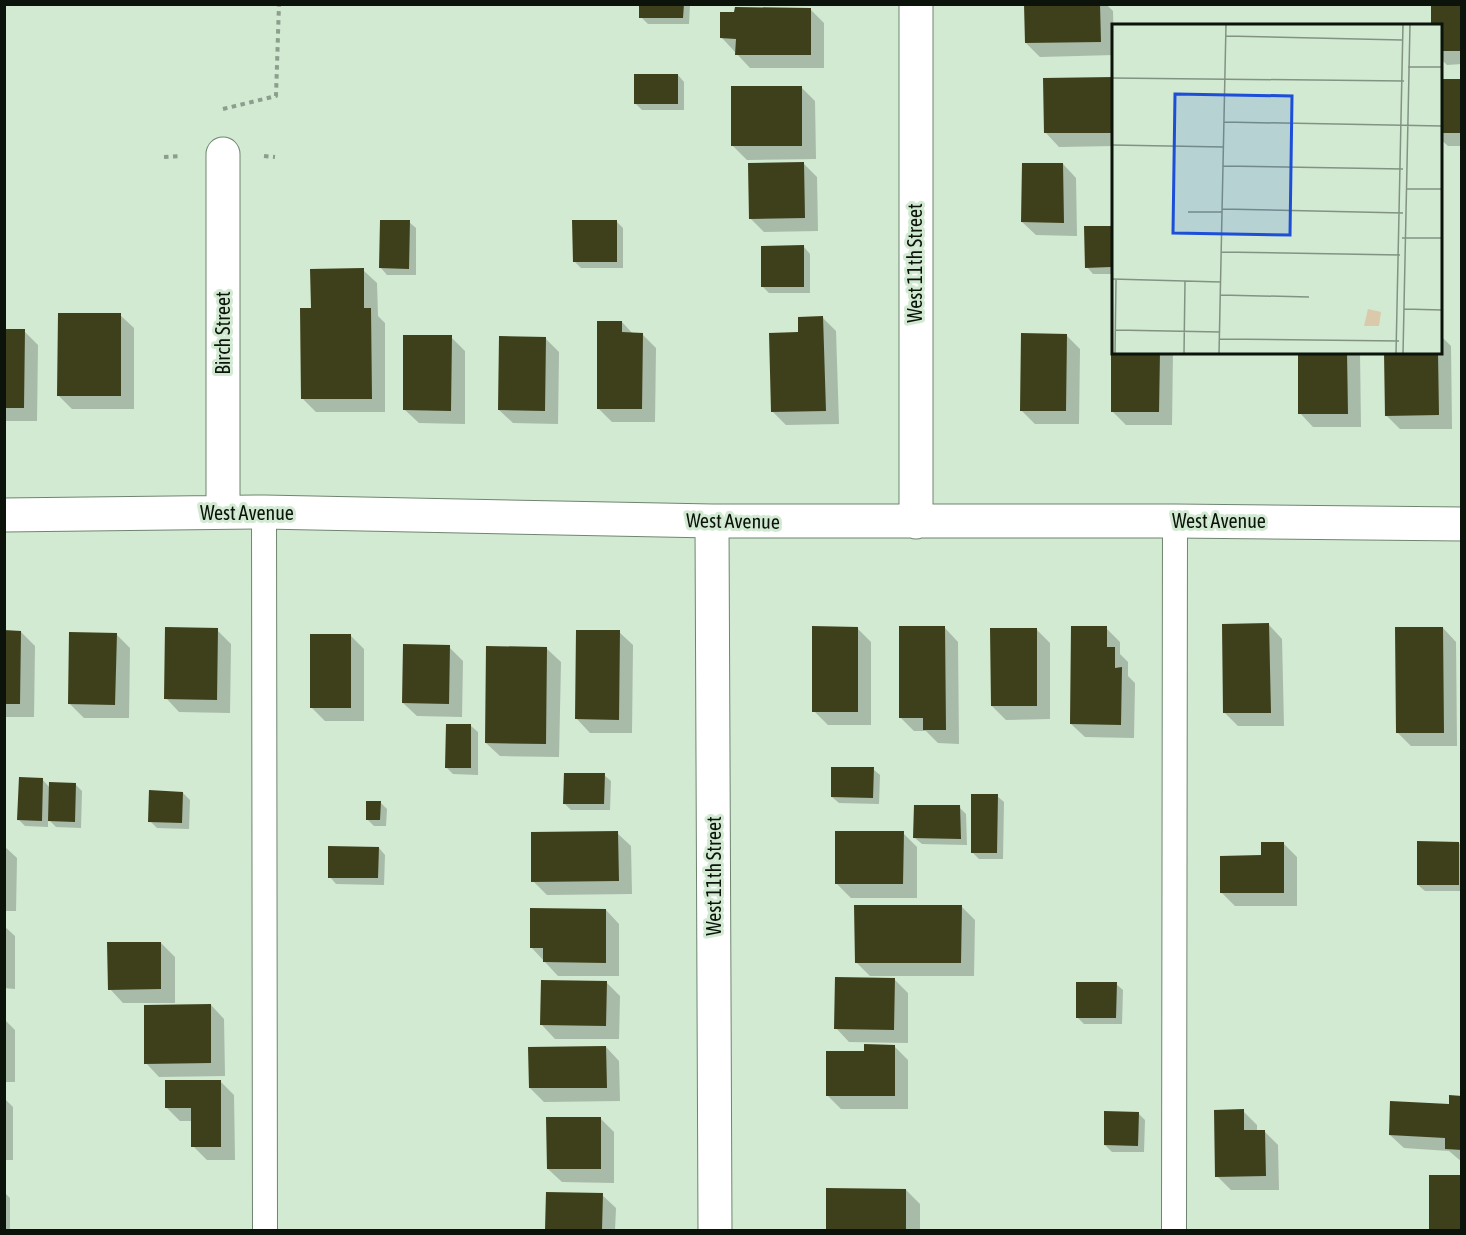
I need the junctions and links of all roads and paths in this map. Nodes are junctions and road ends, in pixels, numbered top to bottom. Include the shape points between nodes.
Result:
1 (279, 4) edge
2 (916, 4) edge
3 (223, 109) dead end
4 (223, 154) dead end
5 (224, 512) junction
6 (264, 512) junction
7 (4, 515) edge
8 (712, 521) junction
9 (1175, 521) junction
10 (916, 522) junction
11 (1461, 524) edge
12 (266, 1230) edge
13 (715, 1230) edge
14 (1174, 1230) edge

1 - 3 path via 276,96
2 - 10 street, West 11th Street
4 - 5 street, Birch Street
5 - 6 street, West Avenue
5 - 7 street, West Avenue
6 - 8 street, West Avenue
6 - 12 lane
8 - 10 street, West Avenue
8 - 13 street, West 11th Street
9 - 10 street, West Avenue
9 - 11 street, West Avenue
9 - 14 lane

